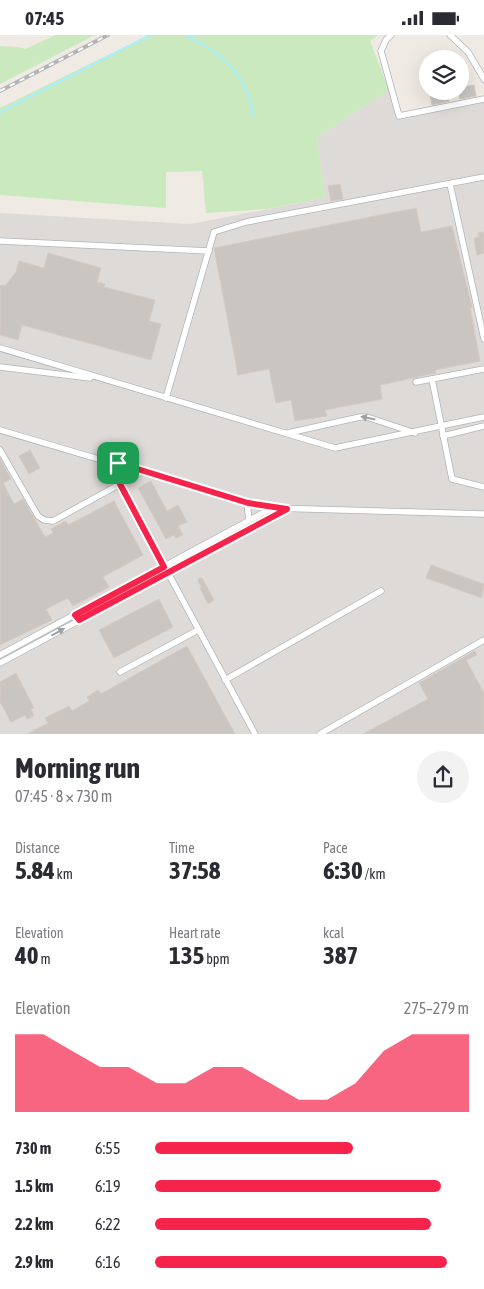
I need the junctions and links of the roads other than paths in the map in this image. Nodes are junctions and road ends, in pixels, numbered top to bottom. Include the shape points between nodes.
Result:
1 (391, 35) edge
2 (450, 35) edge
3 (484, 79) edge
4 (484, 99) edge
5 (484, 177) edge
6 (450, 184) junction
7 (0, 241) edge
8 (209, 251) junction
9 (484, 339) edge
10 (0, 348) edge
11 (0, 367) edge
12 (484, 369) edge
13 (100, 378) junction
14 (432, 379) junction
15 (416, 382) dead end
16 (166, 398) junction
17 (484, 417) edge
18 (441, 425) junction
19 (484, 426) edge
20 (0, 430) edge
21 (286, 433) junction
22 (415, 433) junction
23 (443, 436) junction
24 (0, 450) edge
25 (118, 463) junction
26 (140, 470) junction
27 (120, 484) junction
28 (484, 487) edge
29 (248, 503) junction
30 (272, 508) junction
31 (287, 509) junction
32 (484, 513) edge
33 (249, 521) junction
34 (212, 545) junction
35 (166, 569) junction
36 (381, 591) dead end
37 (77, 617) junction
38 (198, 630) junction
39 (36, 636) junction
40 (484, 640) edge
41 (39, 642) junction
42 (0, 655) edge
43 (0, 663) edge
44 (120, 672) dead end
45 (225, 680) junction
46 (255, 734) edge
47 (320, 734) edge

1 - 4 lane via 382,51 390,90 400,117
2 - 3 lane via 468,52
5 - 6 lane
6 - 8 lane via 246,222 214,232
6 - 9 lane
7 - 8 lane
8 - 16 lane
10 - 13 lane
11 - 13 lane
12 - 14 lane
13 - 16 lane
14 - 15 lane
14 - 18 lane
16 - 21 lane
17 - 18 lane
18 - 22 lane
18 - 23 lane
19 - 23 lane
20 - 25 lane
21 - 22 lane via 335,448
22 -> 21 lane via 367,417
23 - 28 lane via 452,479
24 - 27 lane via 38,516 44,520 53,521
25 - 26 lane
25 - 27 lane
26 - 27 lane
26 - 29 lane
27 - 35 lane
29 - 30 lane
29 - 33 lane
30 - 31 lane
30 - 33 lane
31 - 32 lane
31 - 34 lane
33 - 34 lane
34 - 35 lane
35 - 37 lane
35 - 38 lane
36 - 45 lane
37 - 39 lane
41 -> 37 lane
38 - 44 lane
38 - 45 lane
39 - 41 lane
39 - 42 lane
40 - 47 lane
41 - 43 lane
45 - 46 lane

